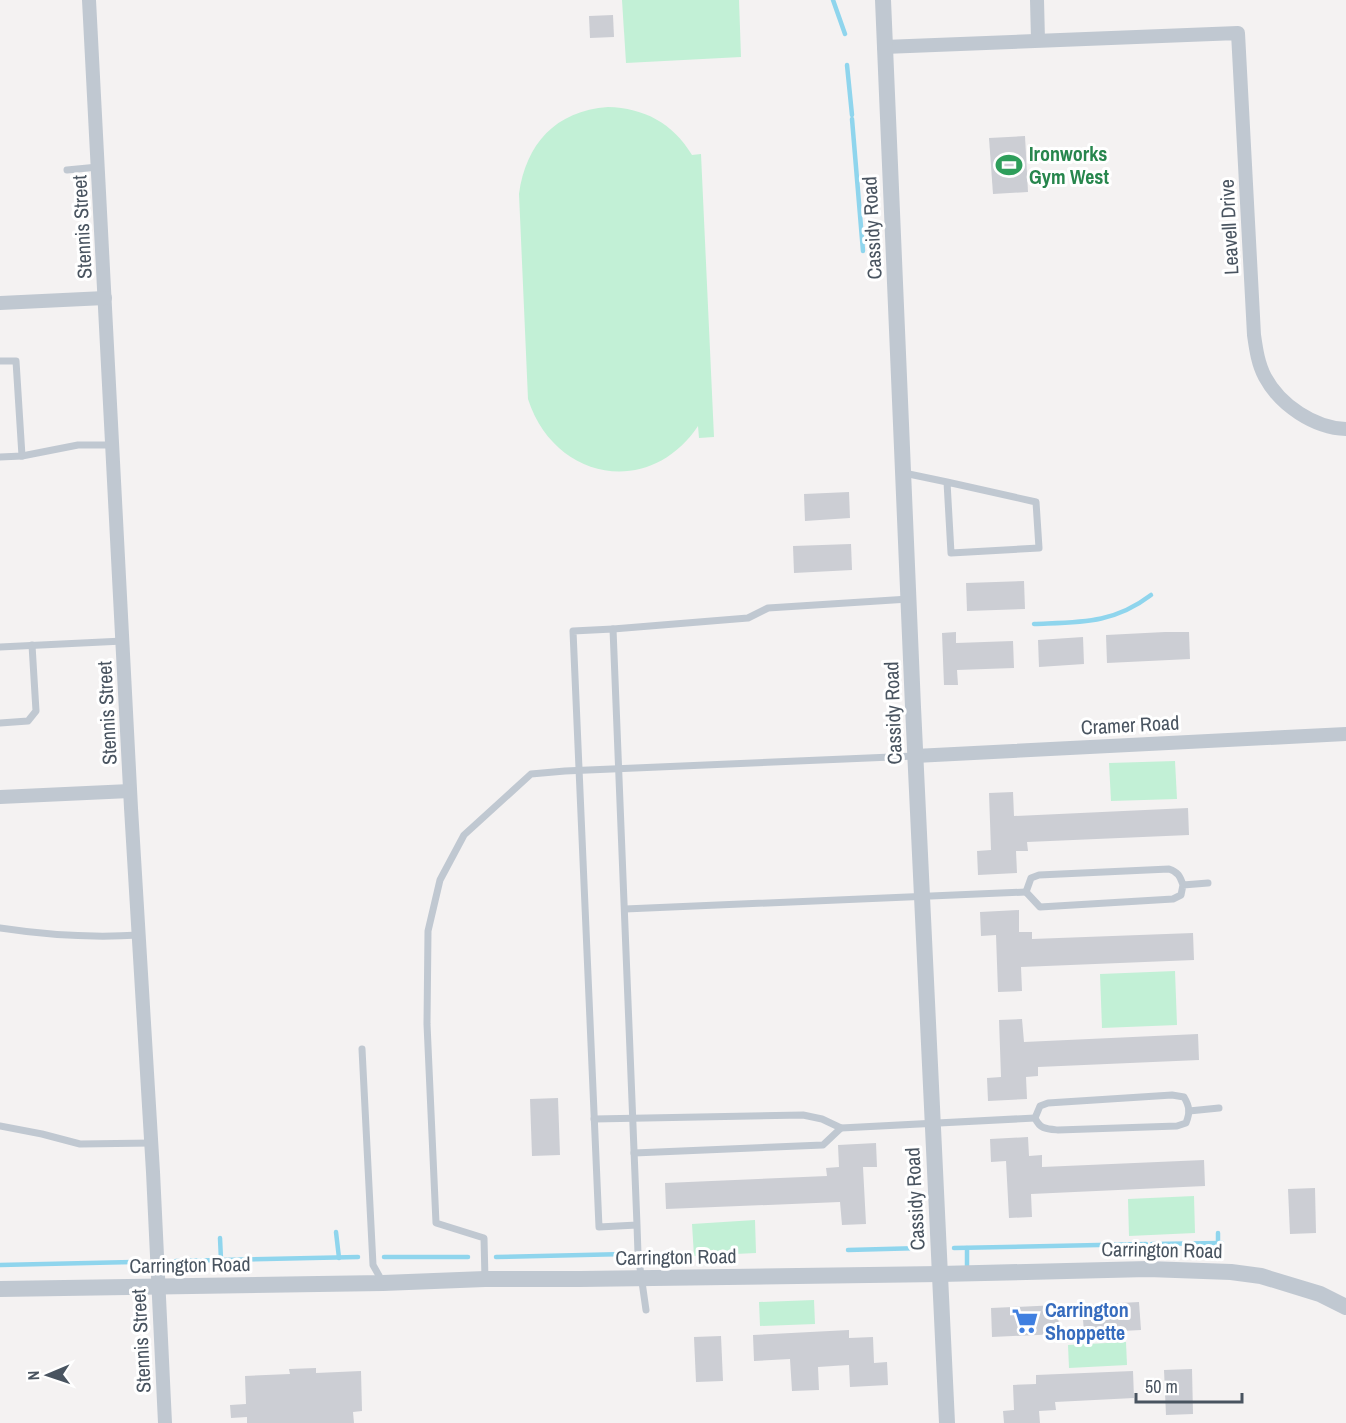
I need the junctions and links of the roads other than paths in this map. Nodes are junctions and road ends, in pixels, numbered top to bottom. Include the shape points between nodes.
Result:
1 (89, 0) edge
2 (1037, 0) edge
3 (882, 1) edge
4 (1038, 40) junction
5 (884, 47) junction
6 (98, 167) junction
7 (67, 170) dead end
8 (105, 298) junction
9 (0, 303) edge
10 (0, 362) edge
11 (1346, 429) edge
12 (112, 445) junction
13 (22, 456) junction
14 (0, 457) edge
15 (904, 473) junction
16 (947, 482) junction
17 (909, 599) junction
18 (613, 629) junction
19 (123, 641) junction
20 (32, 645) junction
21 (0, 647) edge
22 (0, 723) edge
23 (1346, 734) edge
24 (915, 756) junction
25 (620, 769) junction
26 (579, 770) junction
27 (130, 791) junction
28 (0, 797) edge
29 (1208, 883) dead end
30 (1183, 885) junction
31 (1026, 892) junction
32 (923, 896) junction
33 (625, 909) junction
34 (0, 928) edge
35 (139, 935) junction
36 (362, 1049) dead end
37 (1219, 1108) dead end
38 (1189, 1111) junction
39 (633, 1117) junction
40 (1035, 1118) junction
41 (594, 1119) junction
42 (933, 1122) junction
43 (0, 1126) edge
44 (841, 1128) junction
45 (152, 1143) junction
46 (634, 1153) junction
47 (637, 1226) junction
48 (940, 1274) junction
49 (642, 1278) junction
50 (485, 1279) junction
51 (383, 1283) junction
52 (158, 1287) junction
53 (0, 1289) edge
54 (1346, 1307) edge
55 (646, 1310) dead end
56 (165, 1423) edge
57 (947, 1423) edge

1 - 6 street, Stennis Street
2 - 4 street
3 - 5 street, Cassidy Road
4 - 5 street
4 - 11 street, Leavell Drive via 1238,33 1257,355 1265,376 1292,408 1310,419
5 - 15 street, Cassidy Road
6 - 7 lane
6 - 8 street, Stennis Street
8 - 9 street
8 - 12 street, Stennis Street
10 - 13 lane via 16,361
12 - 13 lane via 78,445
12 - 19 street, Stennis Street
13 - 14 lane
15 - 16 lane
15 - 17 street, Cassidy Road
16 - 16 lane via 951,553 1039,548 1036,502
17 - 18 lane via 768,608 748,618
17 - 24 street, Cassidy Road
18 - 25 lane
18 - 26 lane via 573,631
19 - 20 lane
19 - 27 street, Stennis Street
20 - 21 lane
20 - 22 lane via 36,711 28,721
23 - 24 street, Cramer Road
24 - 25 lane
24 - 32 street, Cassidy Road
25 - 26 lane
25 - 33 lane
26 - 41 lane
26 - 50 lane via 531,774 464,835 440,880 428,932 427,1024 436,1223 484,1238
27 - 28 street
27 - 35 street, Stennis Street
29 - 30 lane
30 - 31 lane via 1181,895 1173,899 1040,907
30 - 31 lane via 1180,876 1169,869 1133,870 1039,875 1031,878
31 - 32 lane
32 - 33 lane
32 - 42 street, Cassidy Road
33 - 39 lane
34 - 35 lane via 41,934
35 - 45 street, Stennis Street
36 - 51 lane via 373,1265
37 - 38 lane
38 - 40 lane via 1186,1123 1177,1126 1058,1130 1044,1129
38 - 40 lane via 1184,1098 1172,1095 1048,1103 1040,1106
39 - 41 lane
39 - 44 lane via 803,1115
39 - 46 lane
40 - 42 lane
41 - 47 lane via 599,1227
42 - 44 lane
42 - 48 street, Cassidy Road
43 - 45 lane via 80,1144
44 - 46 lane via 824,1145
45 - 52 street, Stennis Street
46 - 47 lane
47 - 49 lane
48 - 49 street, Carrington Road
48 - 54 street, Carrington Road via 1148,1269 1232,1272 1261,1276 1320,1294
48 - 57 street, Cassidy Road
49 - 50 street, Carrington Road
49 - 55 lane
50 - 51 street, Carrington Road
51 - 52 street, Carrington Road
52 - 53 street, Carrington Road
52 - 56 street, Stennis Street

